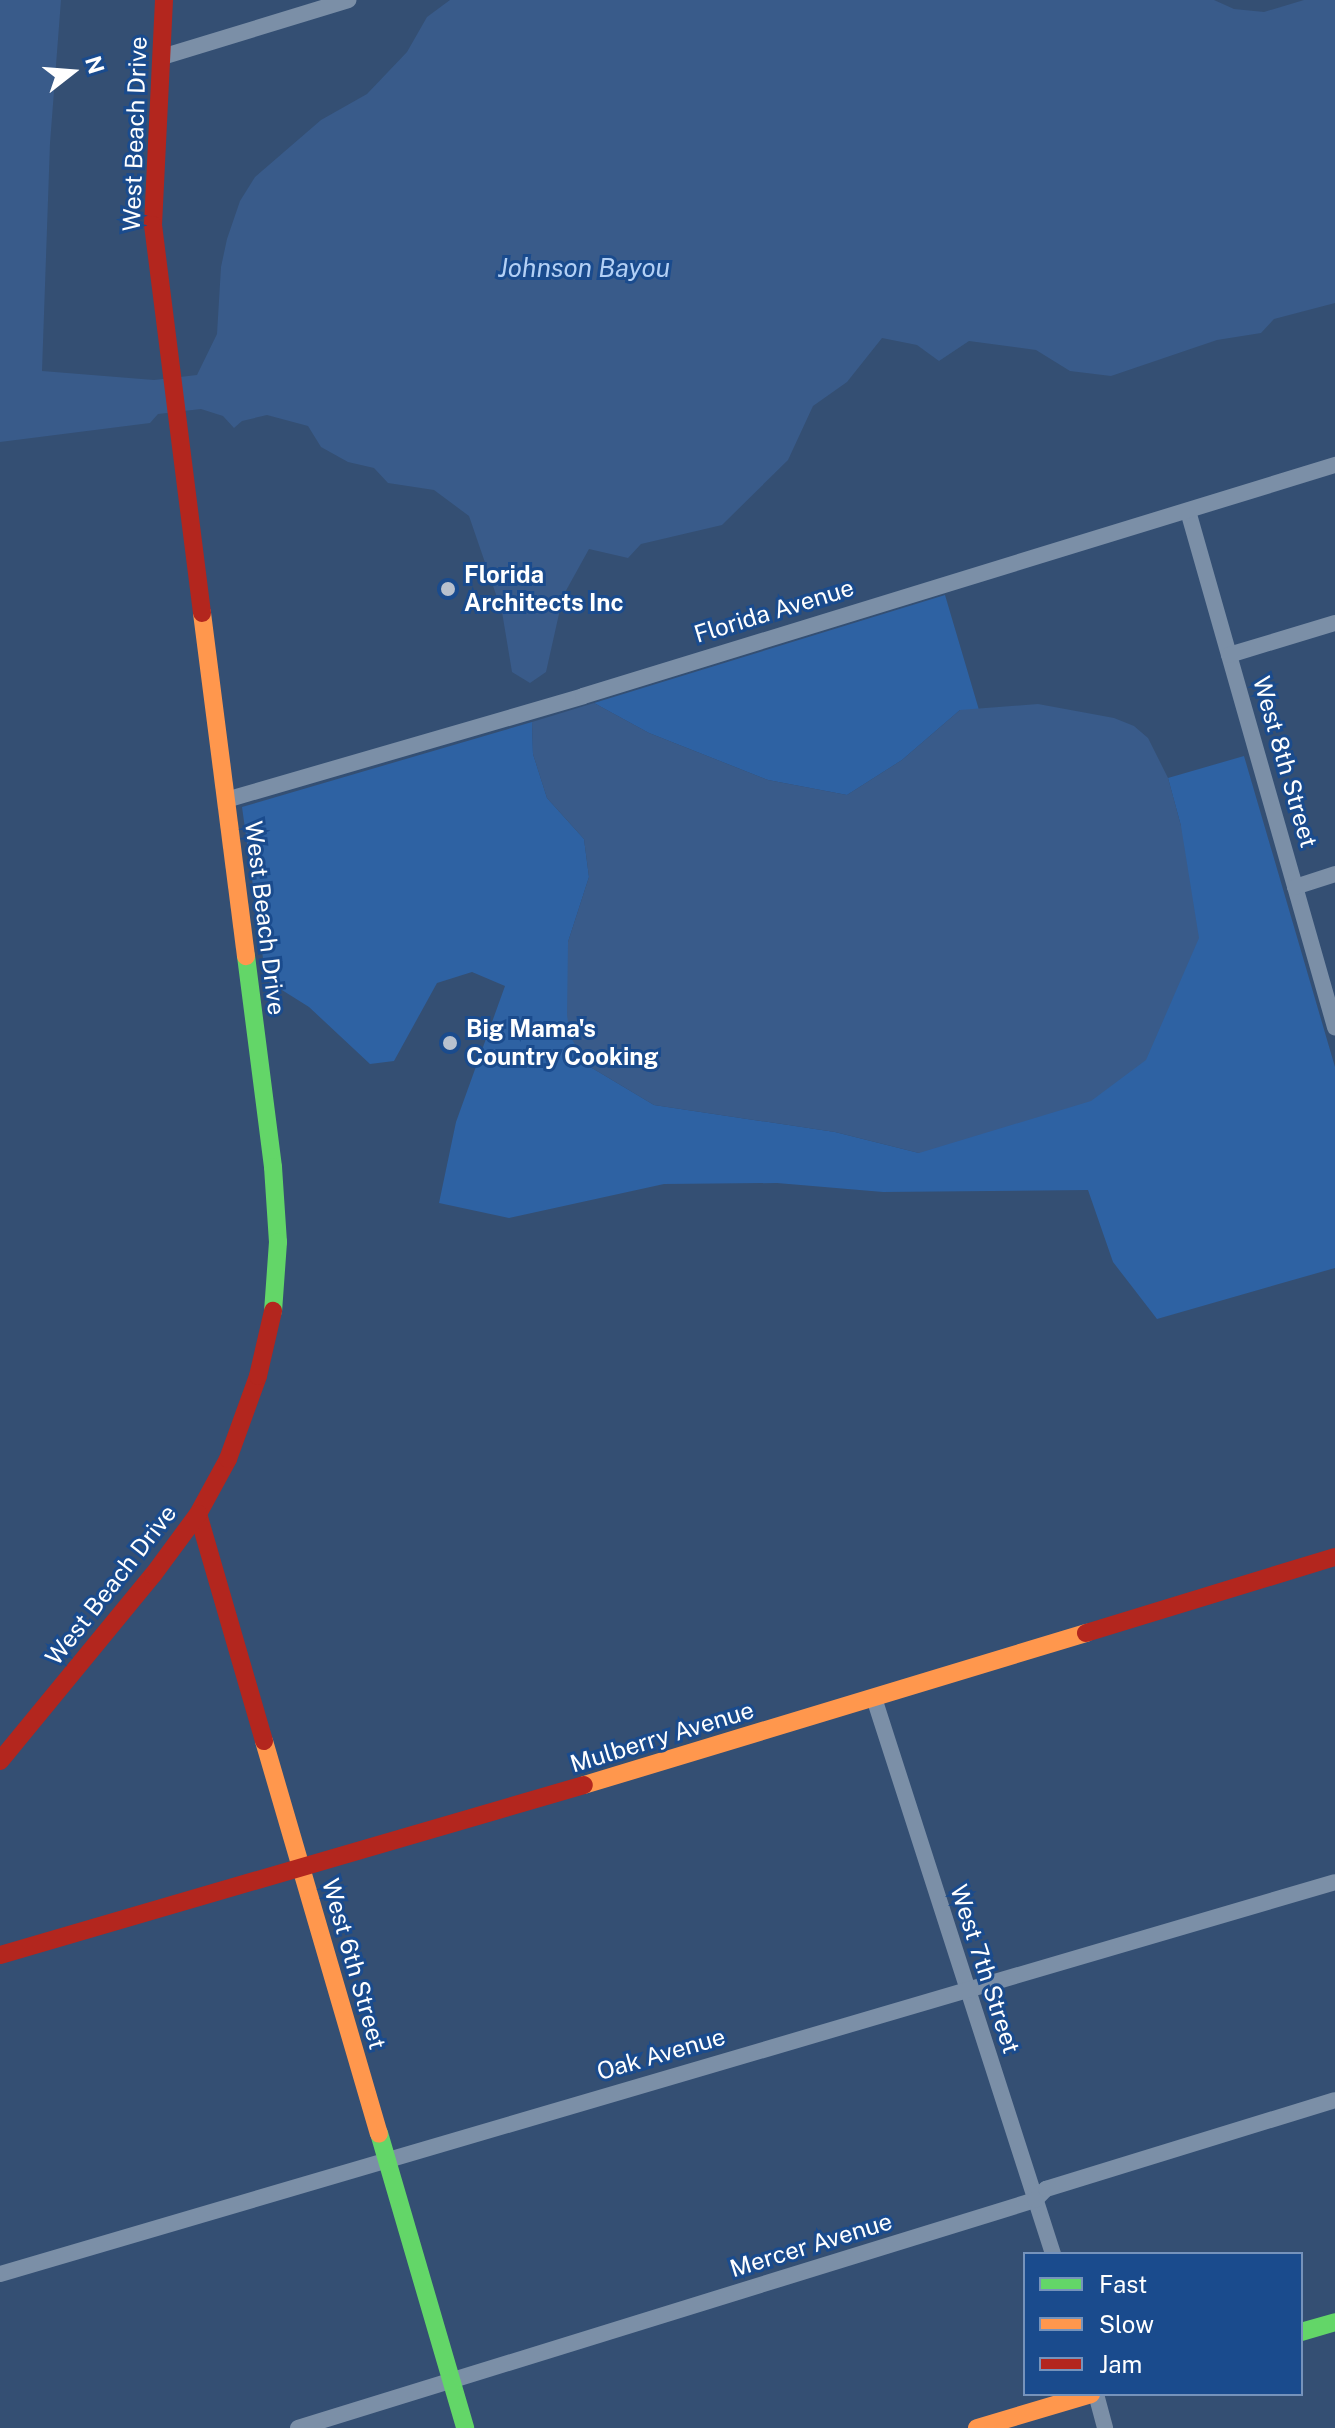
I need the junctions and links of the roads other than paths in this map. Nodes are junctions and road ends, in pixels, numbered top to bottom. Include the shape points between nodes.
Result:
1 (164, 0) edge
2 (349, 0) edge
3 (162, 57) junction
4 (1335, 465) edge
5 (1188, 511) junction
6 (1335, 623) edge
7 (1229, 655) junction
8 (226, 800) junction
9 (1335, 874) edge
10 (1295, 887) junction
11 (1332, 1010) edge
12 (1335, 1027) edge
13 (198, 1514) junction
14 (1335, 1557) edge
15 (874, 1698) junction
16 (0, 1761) edge
17 (300, 1868) junction
18 (1335, 1882) edge
19 (0, 1955) edge
20 (966, 1990) junction
21 (1335, 2100) edge
22 (386, 2159) junction
23 (1035, 2200) junction
24 (1052, 2252) edge
25 (0, 2274) edge
26 (1335, 2322) edge
27 (1303, 2331) edge
28 (451, 2382) junction
29 (1086, 2396) edge
30 (1094, 2396) edge
31 (298, 2428) edge
32 (465, 2428) edge
33 (977, 2428) edge
34 (1105, 2428) edge

1 - 3 main road, West Beach Drive
2 - 3 street
3 - 8 main road, West Beach Drive via 153,217
4 - 5 street, Florida Avenue
5 - 7 street, West 8th Street
5 - 8 street, Florida Avenue
6 - 7 street
7 - 10 street, West 8th Street
8 - 13 main road, West Beach Drive via 273,1167 277,1273 269,1334 251,1399 228,1459
9 - 10 street
10 - 11 street, West 8th Street
11 - 12 street, West 8th Street
13 - 16 main road, West Beach Drive
13 - 17 main road, West 6th Street
14 - 15 main road, Mulberry Avenue
15 - 17 main road, Mulberry Avenue
15 - 20 street, West 7th Street
17 - 19 main road, Mulberry Avenue
17 - 22 main road, West 6th Street
18 - 20 street, Oak Avenue
20 - 22 street, Oak Avenue
20 - 23 street, West 7th Street
21 - 23 street, Mercer Avenue via 1046,2189
22 - 25 street, Oak Avenue
22 - 28 main road, West 6th Street
23 - 24 street, West 7th Street
23 - 28 street, Mercer Avenue
26 - 27 main road
28 - 31 street, Mercer Avenue
28 - 32 main road, West 6th Street
29 - 33 main road
30 - 34 street

